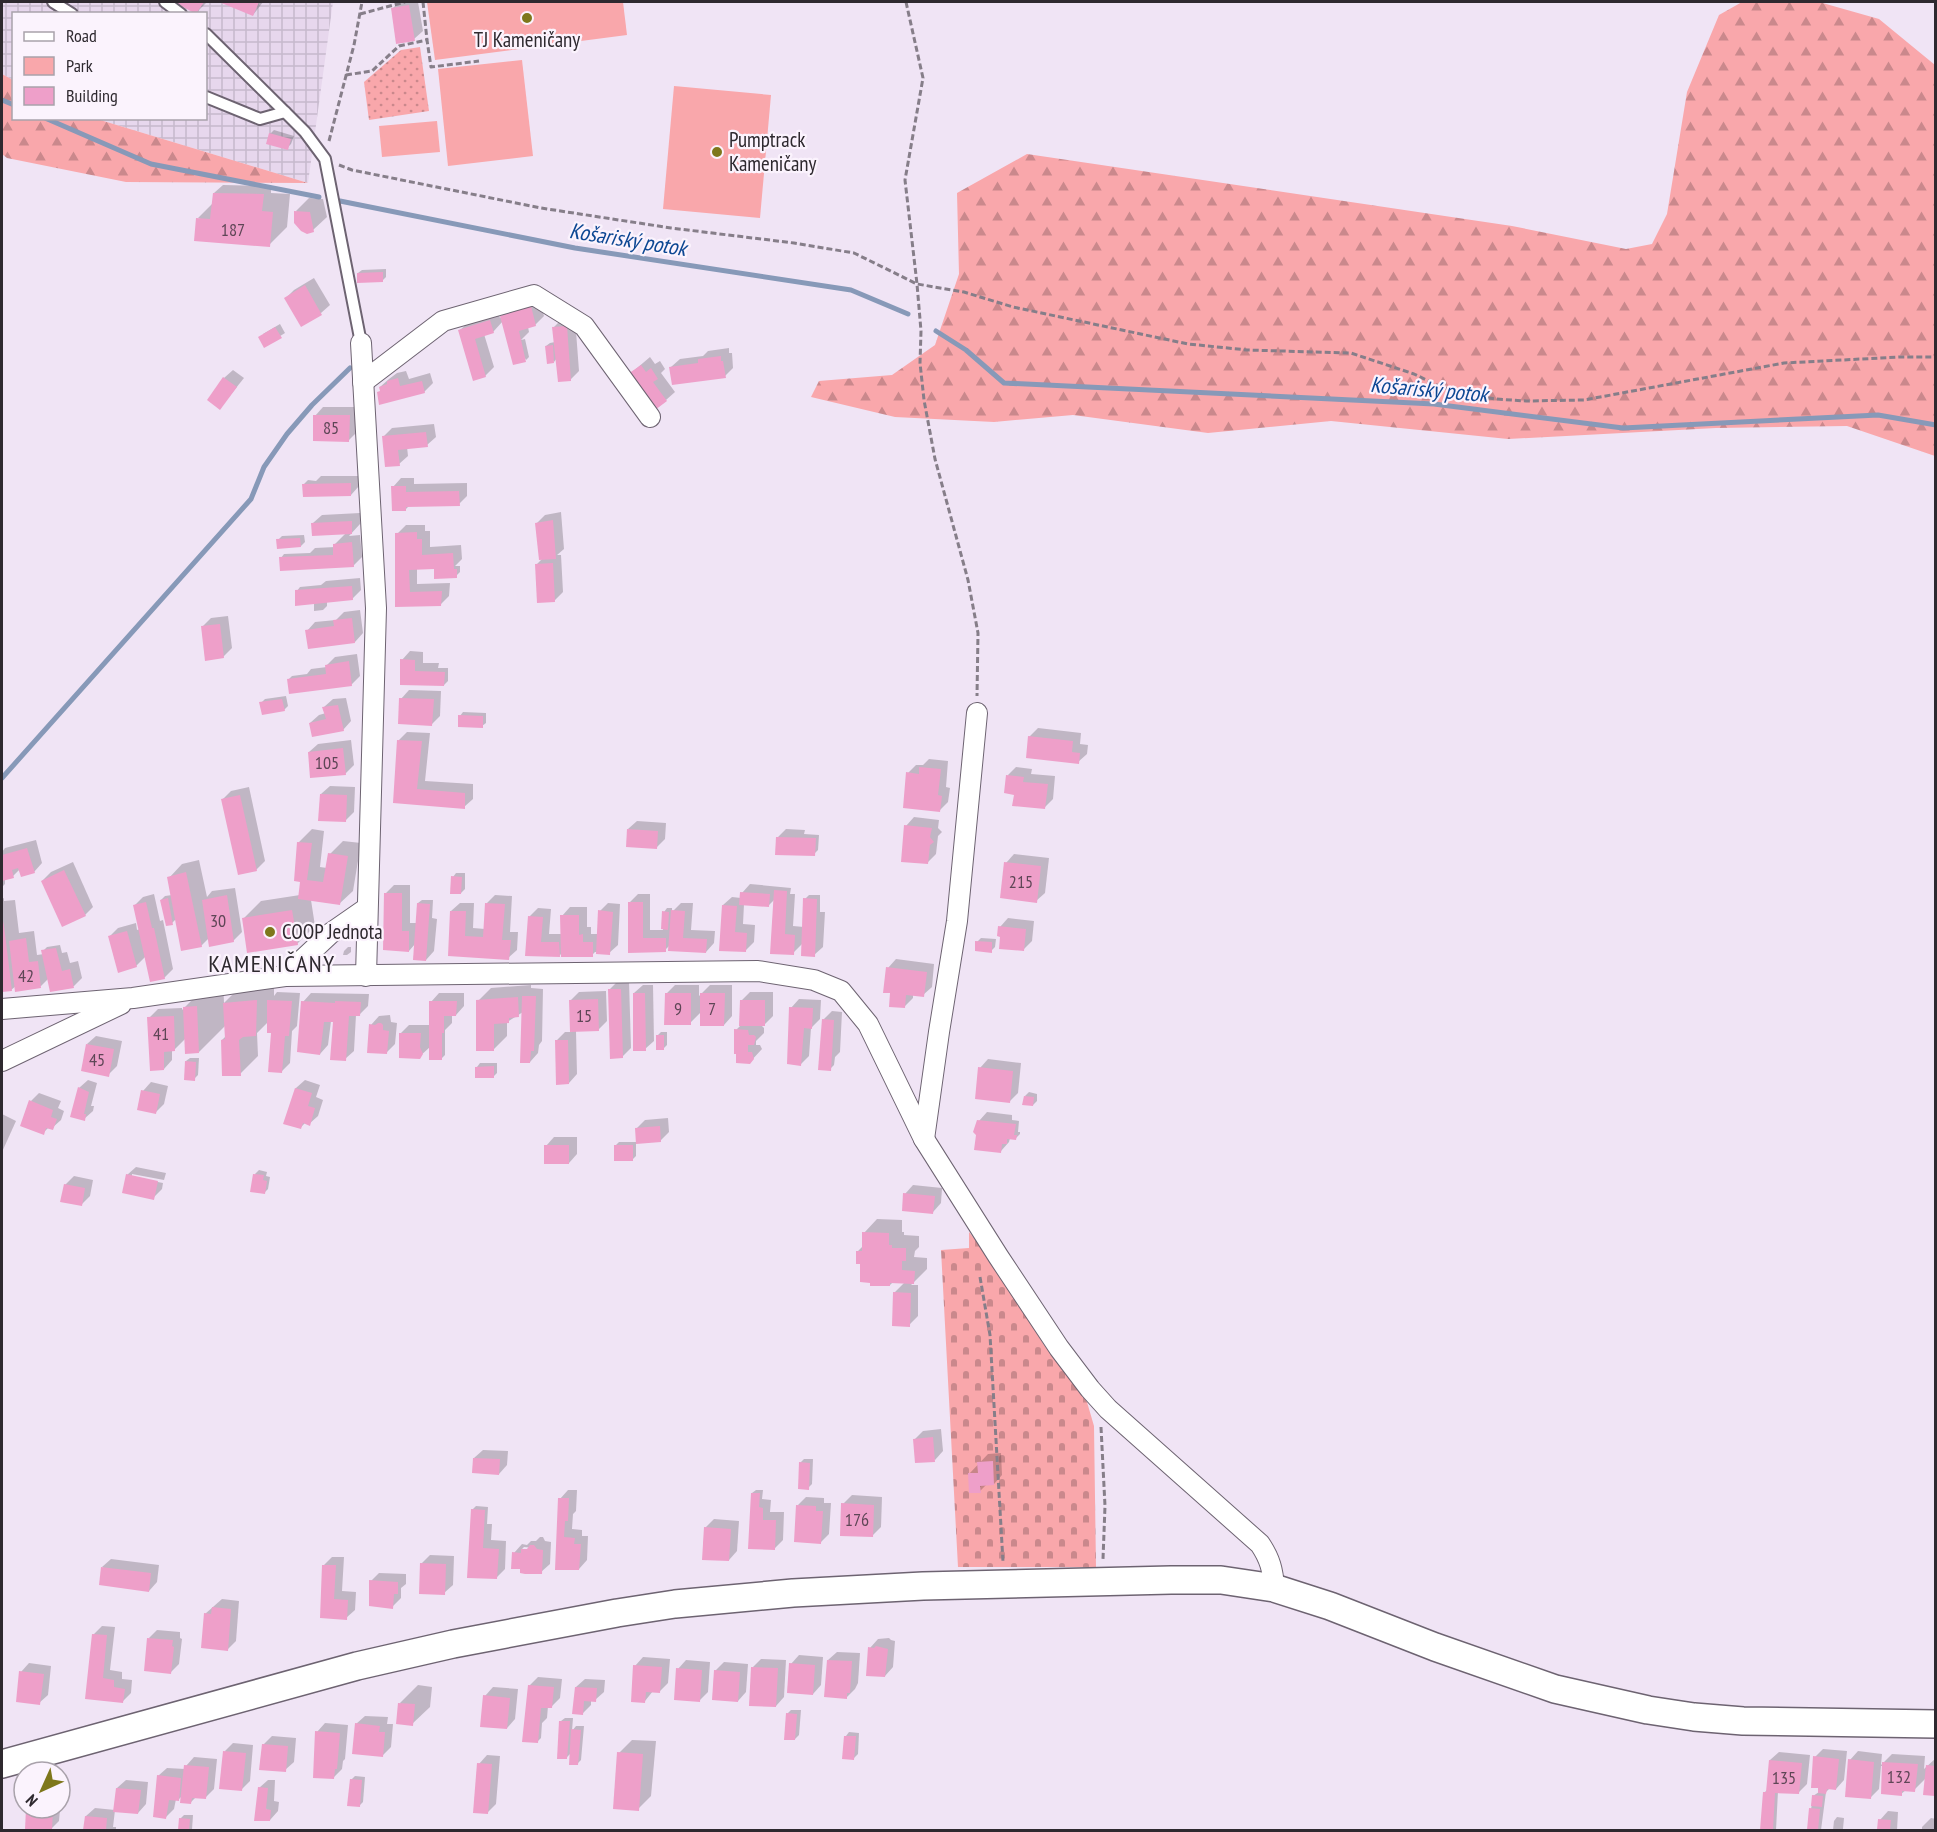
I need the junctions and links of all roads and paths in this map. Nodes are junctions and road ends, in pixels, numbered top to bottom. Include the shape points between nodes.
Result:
1 (53, 2) edge
2 (165, 2) edge
3 (362, 2) edge
4 (405, 2) edge
5 (423, 2) edge
6 (906, 2) edge
7 (69, 12) edge
8 (178, 12) edge
9 (360, 14) junction
10 (207, 35) edge
11 (427, 40) junction
12 (479, 61) dead end
13 (346, 75) junction
14 (207, 97) edge
15 (285, 112) junction
16 (325, 159) junction
17 (917, 284) junction
18 (361, 343) joint
19 (1935, 357) edge
20 (363, 382) junction
21 (650, 417) dead end
22 (977, 713) joint
23 (367, 908) junction
24 (285, 976) junction
25 (366, 976) junction
26 (133, 998) junction
27 (2, 1009) edge
28 (2, 1061) edge
29 (924, 1138) junction
30 (980, 1277) dead end
31 (1108, 1409) junction
32 (1004, 1567) dead end
33 (1102, 1567) dead end
34 (1274, 1588) junction
35 (1935, 1724) edge
36 (2, 1764) edge

1 - 7 lane
2 - 8 lane
3 - 9 path
4 - 9 path
5 - 11 path
6 - 17 path via 923,78 905,180
9 - 13 path
10 - 15 lane
11 - 12 path via 431,67
11 - 13 path via 399,46 372,71
13 - 16 path
14 - 15 lane via 260,119
15 - 16 lane
16 - 17 path via 352,170 542,208 854,253
16 - 18 lane
17 - 19 path via 1188,344 1351,354 1469,395 1526,401 1584,400 1784,363
17 - 22 path via 924,400 978,633
18 - 20 street
20 - 21 street via 443,321 534,295 584,326
20 - 23 street via 376,608
22 - 29 street via 957,921
23 - 24 street via 331,933
23 - 25 street
24 - 25 street
24 - 26 street
25 - 29 street via 758,971 814,980 841,992 868,1024
26 - 27 street
26 - 28 street
29 - 31 street via 1059,1348
30 - 32 path via 990,1335
31 - 33 path via 1101,1426 1105,1506
31 - 34 street via 1260,1544 1274,1571
34 - 35 main road via 1555,1689 1648,1710 1743,1721
34 - 36 main road via 1221,1580 924,1586 675,1604 560,1622 357,1666

